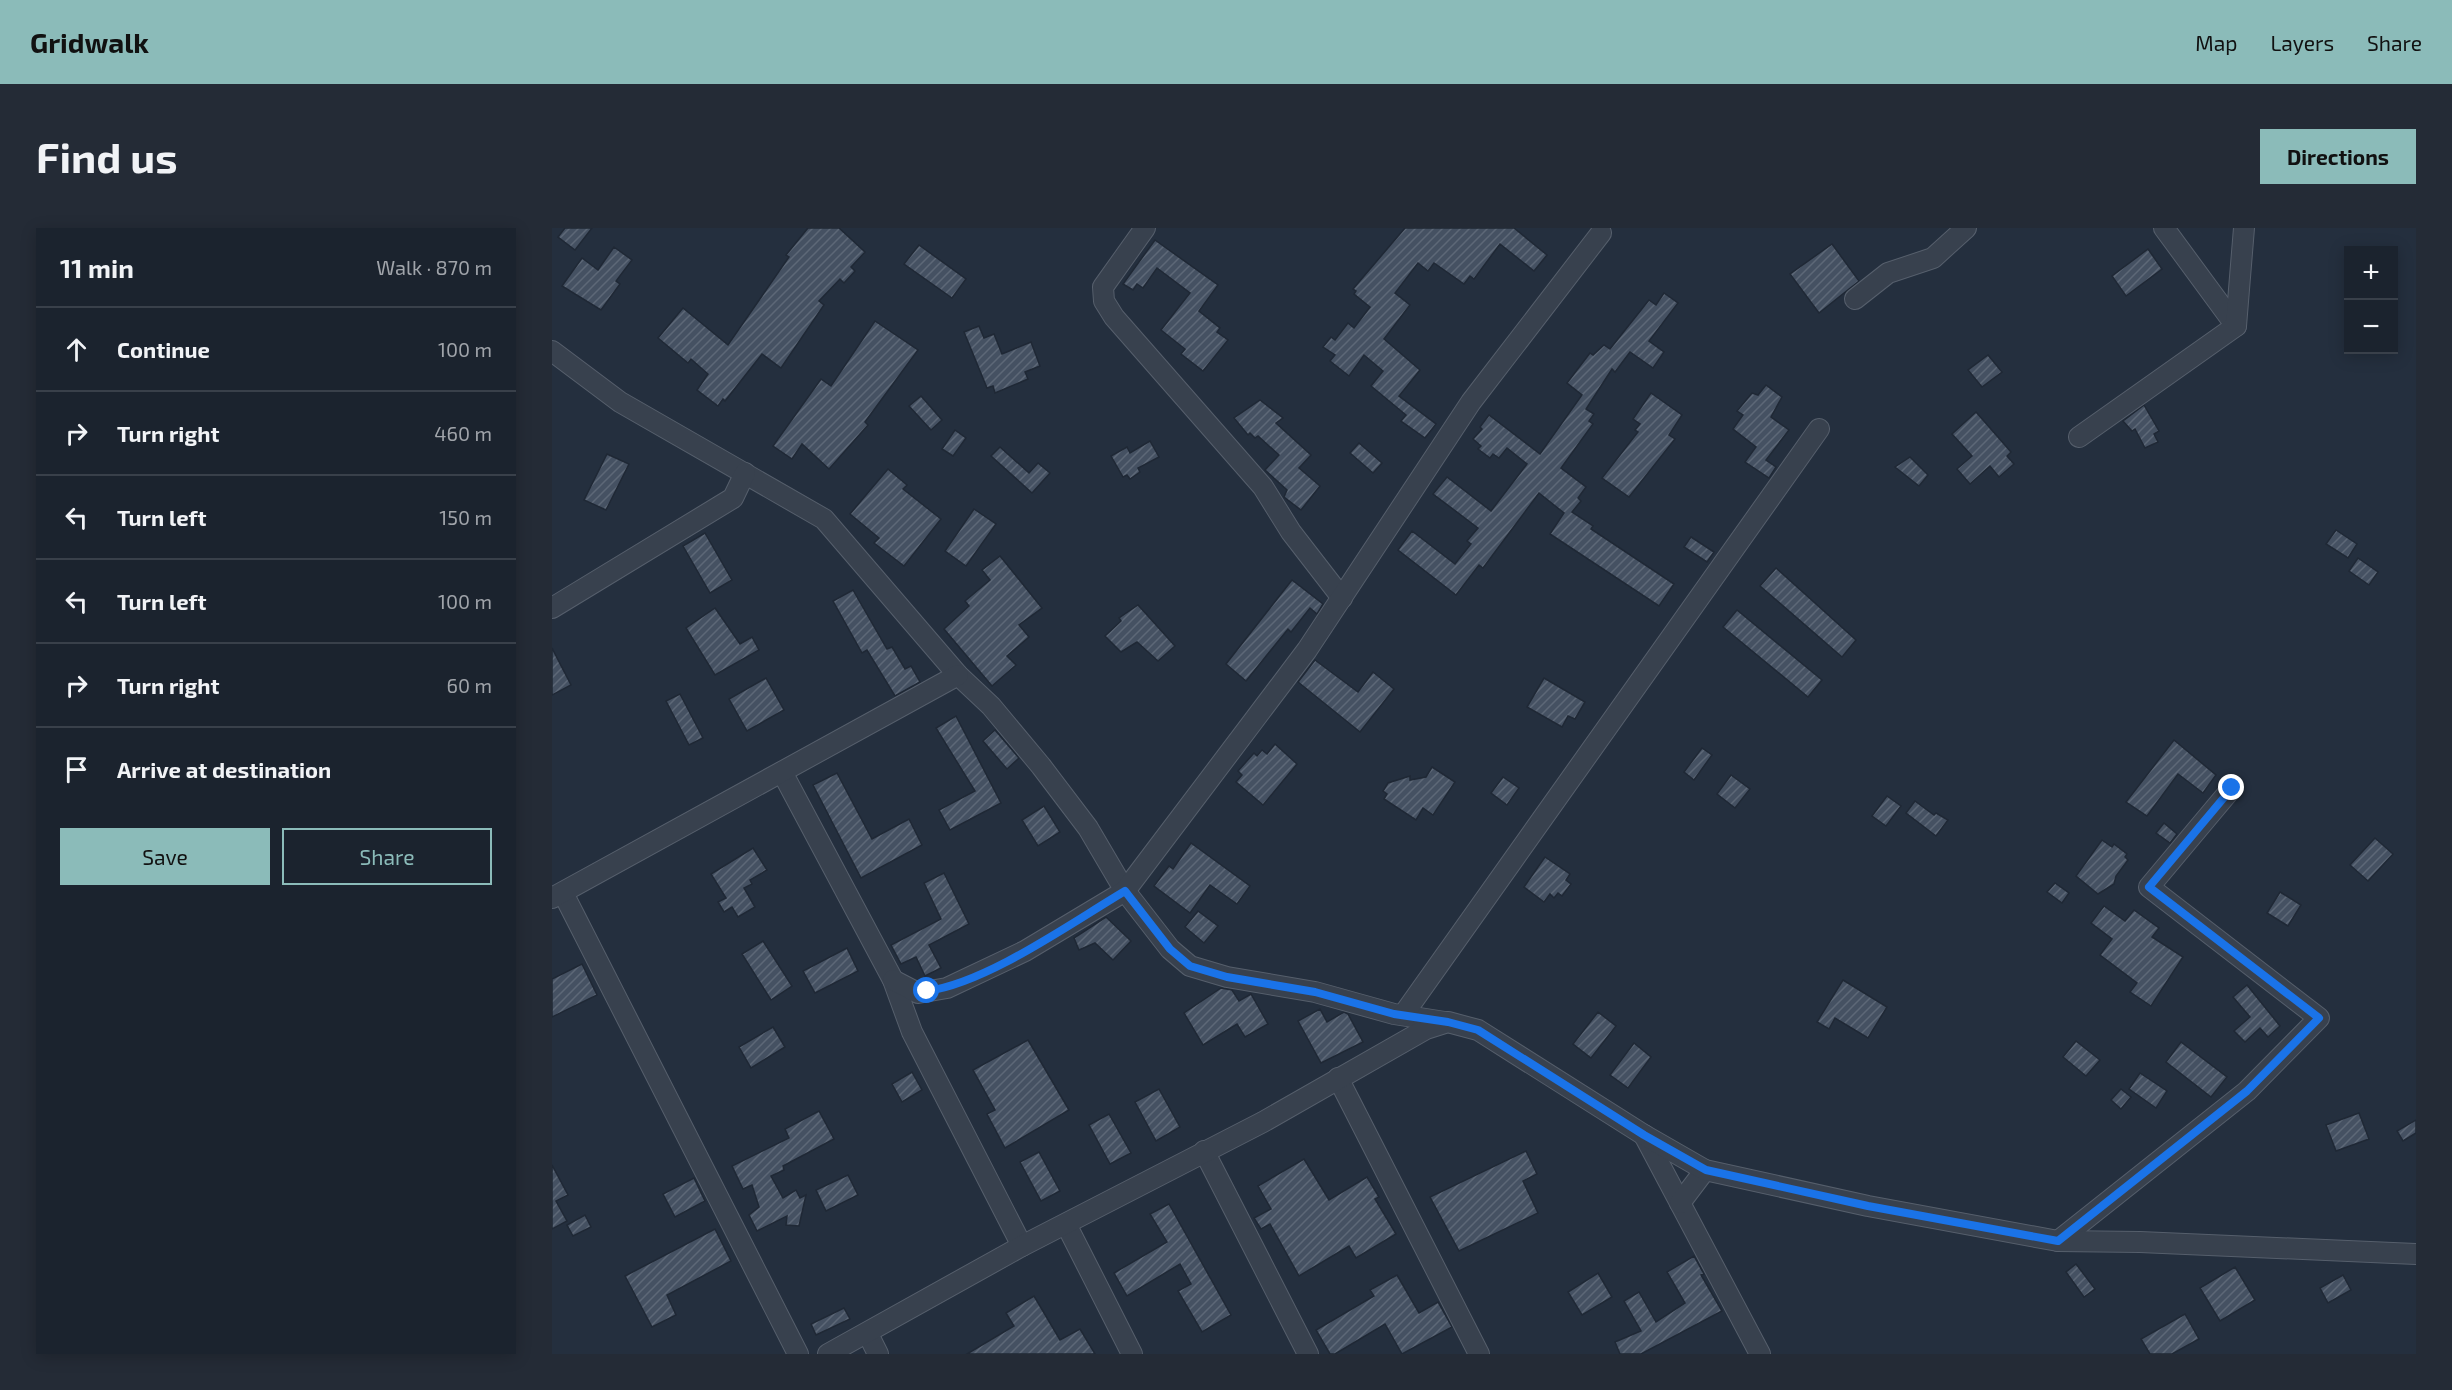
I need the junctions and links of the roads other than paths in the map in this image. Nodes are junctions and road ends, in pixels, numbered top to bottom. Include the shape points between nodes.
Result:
1 (1144, 228) edge
2 (1966, 228) edge
3 (2164, 228) edge
4 (2244, 228) edge
5 (1600, 233) dead end
6 (1856, 299) dead end
7 (2236, 326) junction
8 (552, 351) edge
9 (1819, 429) dead end
10 (2079, 437) dead end
11 (745, 473) junction
12 (1342, 598) junction
13 (552, 608) edge
14 (958, 675) junction
15 (782, 772) junction
16 (2232, 788) dead end
17 (1125, 891) junction
18 (557, 895) edge
19 (893, 980) junction
20 (927, 991) junction
21 (1403, 1015) junction
22 (1448, 1022) junction
23 (912, 1032) junction
24 (1338, 1078) junction
25 (1644, 1135) junction
26 (1204, 1151) junction
27 (1706, 1170) junction
28 (1680, 1203) junction
29 (1065, 1224) junction
30 (2058, 1241) junction
31 (1022, 1246) junction
32 (2416, 1254) edge
33 (868, 1334) junction
34 (798, 1354) edge
35 (828, 1354) edge
36 (878, 1354) edge
37 (1132, 1354) edge
38 (1308, 1354) edge
39 (1479, 1354) edge
40 (1760, 1354) edge

1 - 12 street via 1103,286 1104,301 1263,487 1291,532
2 - 6 street via 1933,258 1888,273
3 - 7 street
4 - 7 street
5 - 12 street via 1471,402
7 - 10 street
8 - 11 street via 620,402
9 - 21 street
11 - 13 street via 733,498
11 - 14 street via 824,519
12 - 17 street
14 - 15 street
14 - 17 street via 991,706 1041,766 1088,828
15 - 18 street
15 - 19 street
16 - 30 street via 2149,887 2319,1018 2247,1091
17 - 20 street via 1025,951 947,988
17 - 21 street via 1170,949 1190,966
18 - 34 street
19 - 20 street via 918,993
19 - 23 street
20 - 23 street via 912,1016
21 - 22 street
22 - 24 street via 1426,1029
22 - 25 street via 1478,1030
23 - 31 street
24 - 26 street
24 - 39 street
25 - 27 street
25 - 28 street
26 - 29 street
26 - 38 street
27 - 28 street
27 - 30 street via 1868,1206
28 - 40 street
29 - 31 street
29 - 37 street
30 - 32 street
31 - 33 street
33 - 35 street
33 - 36 street

